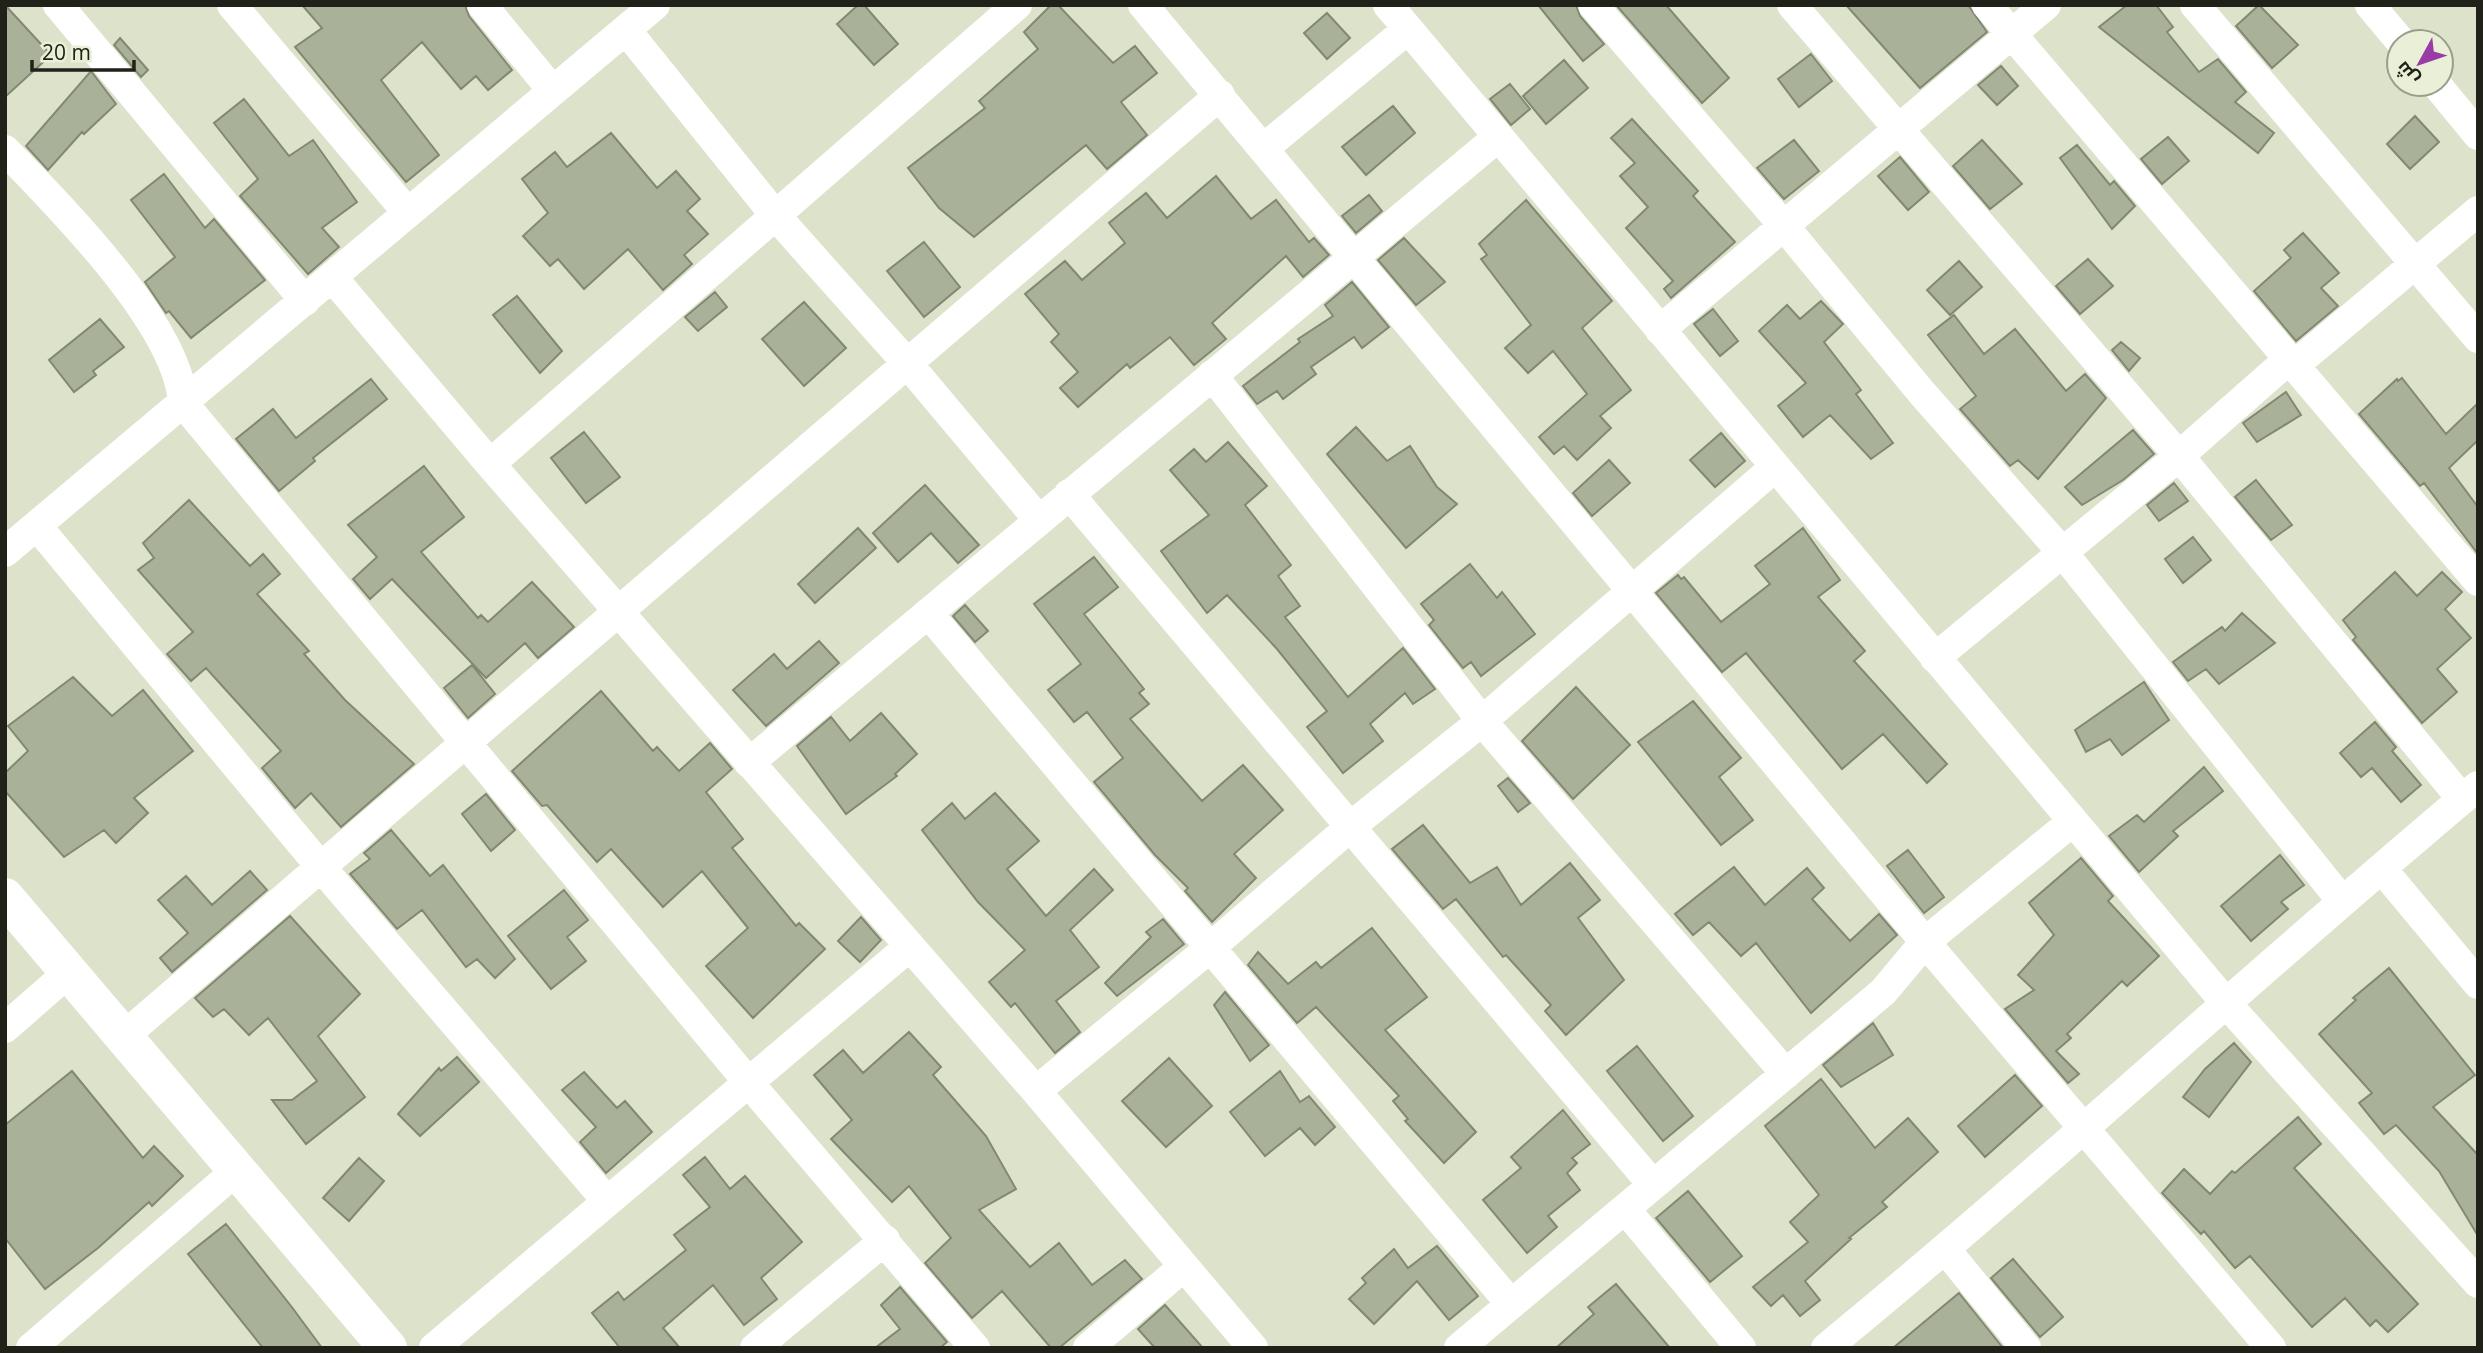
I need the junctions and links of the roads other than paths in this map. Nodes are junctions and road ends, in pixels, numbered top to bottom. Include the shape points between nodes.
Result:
1 (58, 5) edge
2 (232, 5) edge
3 (481, 5) edge
4 (655, 5) edge
5 (1017, 5) edge
6 (1143, 5) edge
7 (1388, 5) edge
8 (1593, 5) edge
9 (1792, 5) edge
10 (1987, 5) edge
11 (2046, 5) edge
12 (2195, 5) edge
13 (2381, 9) edge
14 (2393, 28) edge
15 (1408, 29) junction
16 (626, 30) junction
17 (2011, 33) junction
18 (553, 91) junction
19 (1220, 95) junction
20 (2448, 98) edge
21 (1900, 129) junction
22 (2478, 135) edge
23 (1498, 136) junction
24 (1263, 149) junction
25 (10, 163) edge
26 (2478, 211) edge
27 (408, 213) junction
28 (775, 215) junction
29 (1784, 226) junction
30 (1355, 257) junction
31 (2414, 266) junction
32 (332, 277) junction
33 (304, 301) junction
34 (1660, 330) junction
35 (2478, 338) edge
36 (2288, 360) junction
37 (907, 363) junction
38 (1212, 375) junction
39 (183, 403) junction
40 (2179, 456) junction
41 (490, 464) junction
42 (1775, 467) junction
43 (1069, 494) junction
44 (1038, 519) junction
45 (37, 526) junction
46 (5, 552) edge
47 (2063, 553) junction
48 (2478, 580) edge
49 (1632, 589) junction
50 (619, 612) junction
51 (928, 613) junction
52 (1935, 658) junction
53 (1482, 721) junction
54 (466, 742) junction
55 (749, 763) junction
56 (2470, 792) edge
57 (2073, 821) junction
58 (1350, 827) junction
59 (320, 866) junction
60 (2382, 869) junction
61 (5, 897) edge
62 (2342, 901) junction
63 (1924, 942) junction
64 (910, 946) junction
65 (1211, 947) junction
66 (69, 972) junction
67 (2478, 984) edge
68 (2225, 1002) junction
69 (5, 1028) edge
70 (124, 1036) junction
71 (1786, 1074) junction
72 (749, 1083) junction
73 (1036, 1091) junction
74 (2084, 1130) junction
75 (237, 1170) junction
76 (1653, 1185) junction
77 (607, 1201) junction
78 (1626, 1210) junction
79 (885, 1240) junction
80 (1946, 1250) junction
81 (1183, 1267) junction
82 (2478, 1283) edge
83 (1511, 1304) junction
84 (31, 1348) edge
85 (388, 1348) edge
86 (434, 1348) edge
87 (755, 1348) edge
88 (975, 1348) edge
89 (1088, 1348) edge
90 (1253, 1348) edge
91 (1459, 1348) edge
92 (1741, 1348) edge
93 (1826, 1348) edge
94 (2026, 1348) edge
95 (2271, 1348) edge

1 - 33 street
2 - 27 street
3 - 18 street
4 - 16 street
5 - 28 street
6 - 19 street
7 - 15 street
8 - 29 street
9 - 21 street
10 - 17 street
11 - 17 street
12 - 31 street
13 - 14 street
15 - 23 street
15 - 24 street
16 - 18 street
16 - 28 street
17 - 21 street
17 - 36 street
18 - 27 street
19 - 24 street
19 - 37 street
20 - 22 street
21 - 29 street
21 - 40 street
23 - 30 street
23 - 34 street
24 - 30 street
25 - 39 street via 85,237 163,341
26 - 31 street
27 - 32 street
28 - 37 street
28 - 41 street
29 - 34 street
29 - 47 street
30 - 38 street
30 - 49 street
31 - 35 street
31 - 36 street via 2303,358
32 - 33 street
32 - 41 street
33 - 39 street
34 - 42 street
36 - 40 street
36 - 48 street
37 - 44 street
37 - 50 street
38 - 43 street
38 - 53 street
39 - 45 street
39 - 54 street
40 - 47 street
40 - 56 street
41 - 50 street
42 - 49 street
42 - 52 street
43 - 44 street
43 - 58 street
44 - 51 street
45 - 46 street
45 - 59 street
47 - 52 street
47 - 62 street
49 - 53 street
49 - 63 street
50 - 54 street
50 - 55 street
51 - 55 street
51 - 65 street
52 - 57 street
53 - 58 street
53 - 71 street
54 - 59 street
54 - 72 street
55 - 64 street
56 - 60 street
57 - 63 street
57 - 68 street
58 - 65 street
58 - 76 street
59 - 70 street
59 - 77 street
60 - 62 street
60 - 67 street
61 - 66 street
62 - 68 street
63 - 71 street via 1883,992
63 - 74 street
64 - 72 street
64 - 73 street
65 - 73 street
65 - 83 street
66 - 69 street
66 - 70 street
68 - 74 street
68 - 82 street
70 - 75 street
71 - 76 street
72 - 77 street
72 - 79 street
73 - 81 street
74 - 80 street
74 - 95 street
75 - 84 street
75 - 85 street
76 - 78 street
77 - 86 street
78 - 83 street
78 - 92 street
79 - 87 street
79 - 88 street
80 - 93 street
80 - 94 street
81 - 89 street
81 - 90 street
83 - 91 street

